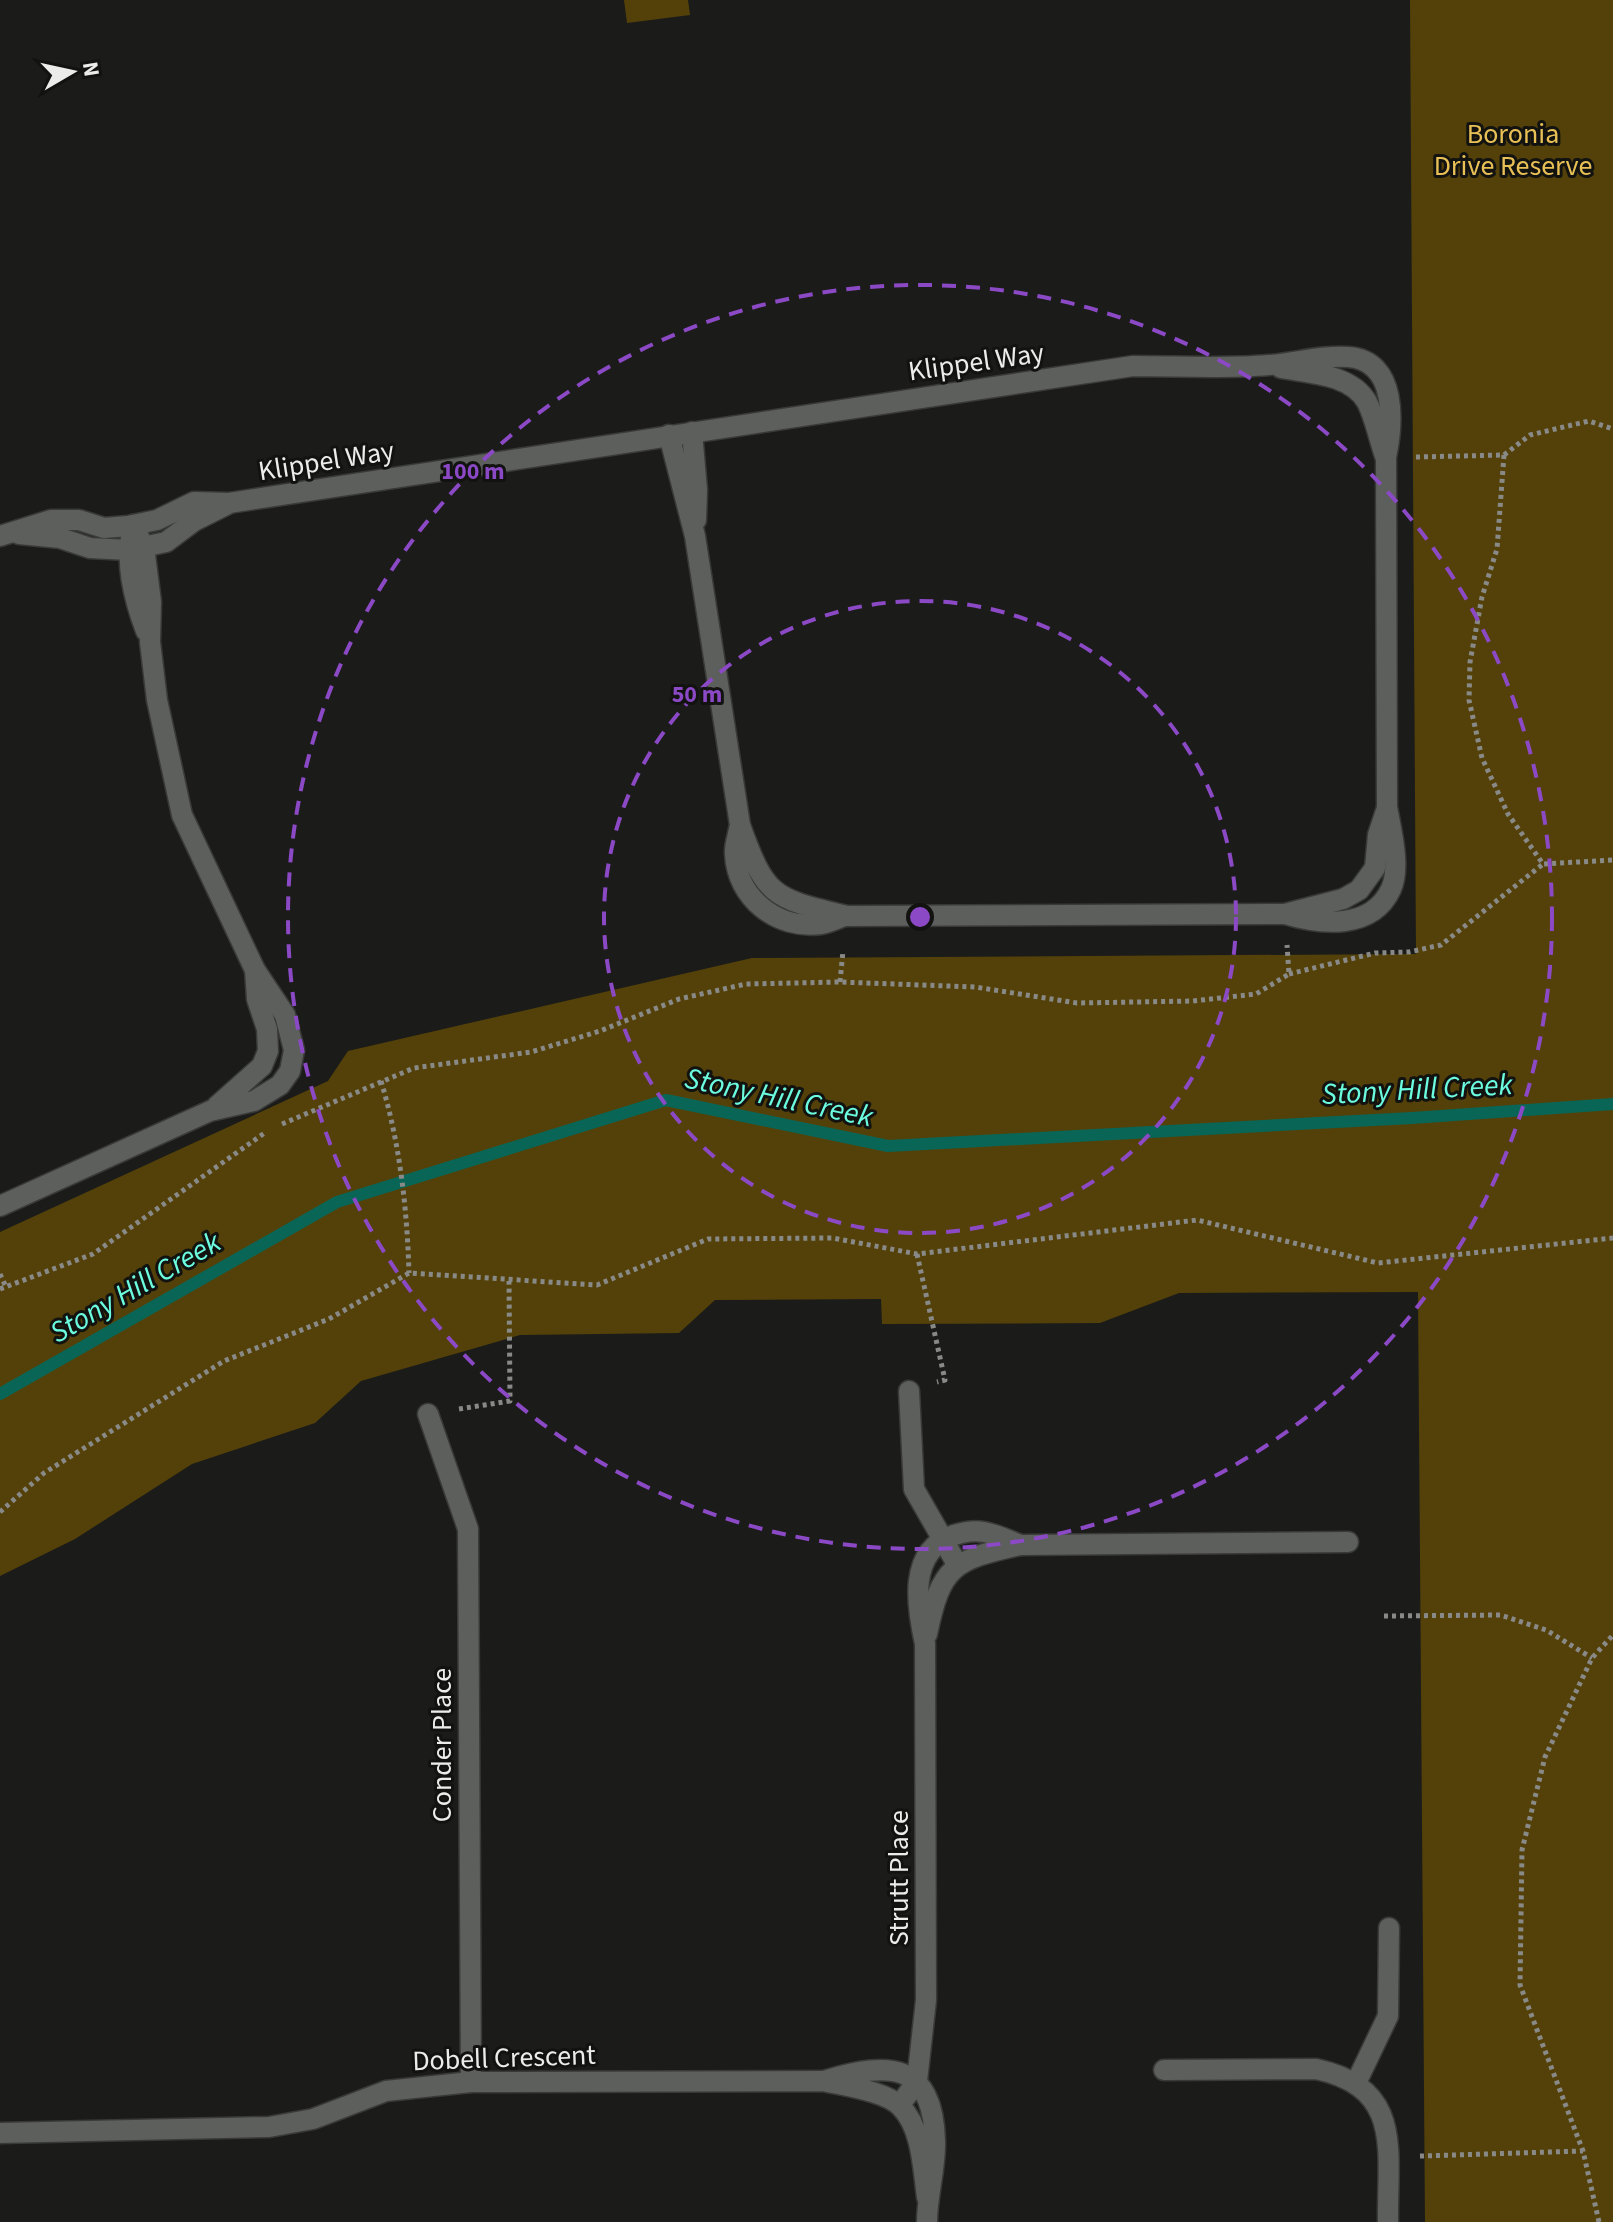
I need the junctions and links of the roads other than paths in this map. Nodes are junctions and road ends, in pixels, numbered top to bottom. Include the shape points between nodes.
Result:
1 (1270, 365) junction
2 (692, 432) junction
3 (669, 435) junction
4 (1386, 457) junction
5 (229, 503) junction
6 (133, 525) junction
7 (7, 535) edge
8 (695, 536) junction
9 (136, 549) junction
10 (255, 970) junction
11 (210, 1111) junction
12 (0, 1206) edge
13 (909, 1391) road end
14 (428, 1414) road end
15 (943, 1539) junction
16 (1348, 1542) dead end
17 (1020, 1545) junction
18 (957, 1564) junction
19 (925, 1644) junction
20 (1389, 1928) dead end
21 (1164, 2070) dead end
22 (824, 2081) junction
23 (917, 2081) junction
24 (471, 2082) junction
25 (1356, 2083) junction
26 (900, 2105) junction
27 (0, 2133) edge
28 (927, 2197) junction
29 (927, 2222) edge
30 (1388, 2222) edge

1 - 2 street, Klippel Way via 1133,366
1 - 4 street, Klippel Way via 1353,387 1366,401
1 - 4 street, Klippel Way via 1352,357 1370,365 1381,376 1392,406
2 - 3 street, Klippel Way
2 - 8 street, Klippel Way
3 - 5 street, Klippel Way
3 - 8 street, Klippel Way
4 - 8 street, Klippel Way via 1387,807 1395,854 1392,887 1376,909 1348,921 1312,922 1285,914 847,916 793,903 770,889 753,863 740,825
5 - 6 street, Klippel Way via 194,502
5 - 9 street, Klippel Way via 166,542
6 - 7 street, Klippel Way via 104,528 79,520 51,520
6 - 9 street
7 - 9 street, Klippel Way
9 - 10 street via 151,602 157,700 182,815
10 - 11 street via 268,1051 262,1066
10 - 11 street via 285,1015 294,1050 290,1071 280,1085 254,1101
11 - 12 street
13 - 15 street via 914,1489
14 - 24 street, Conder Place via 468,1529
15 - 17 street via 969,1530
15 - 18 street
15 - 19 street, Strutt Place via 919,1573 917,1607
16 - 17 street
17 - 18 street
18 - 19 street, Strutt Place via 935,1599
19 - 23 street, Strutt Place via 926,2000
20 - 25 street via 1388,2016
21 - 25 street via 1316,2069
22 - 23 street, Dobell Crescent via 858,2071 898,2071
22 - 24 street, Dobell Crescent
22 - 26 street, Dobell Crescent
23 - 26 street, Strutt Place
23 - 28 street via 930,2102 935,2143
24 - 27 street, Dobell Crescent via 386,2091 313,2119 269,2127
25 - 30 street via 1381,2110
26 - 28 street via 919,2144
28 - 29 street

